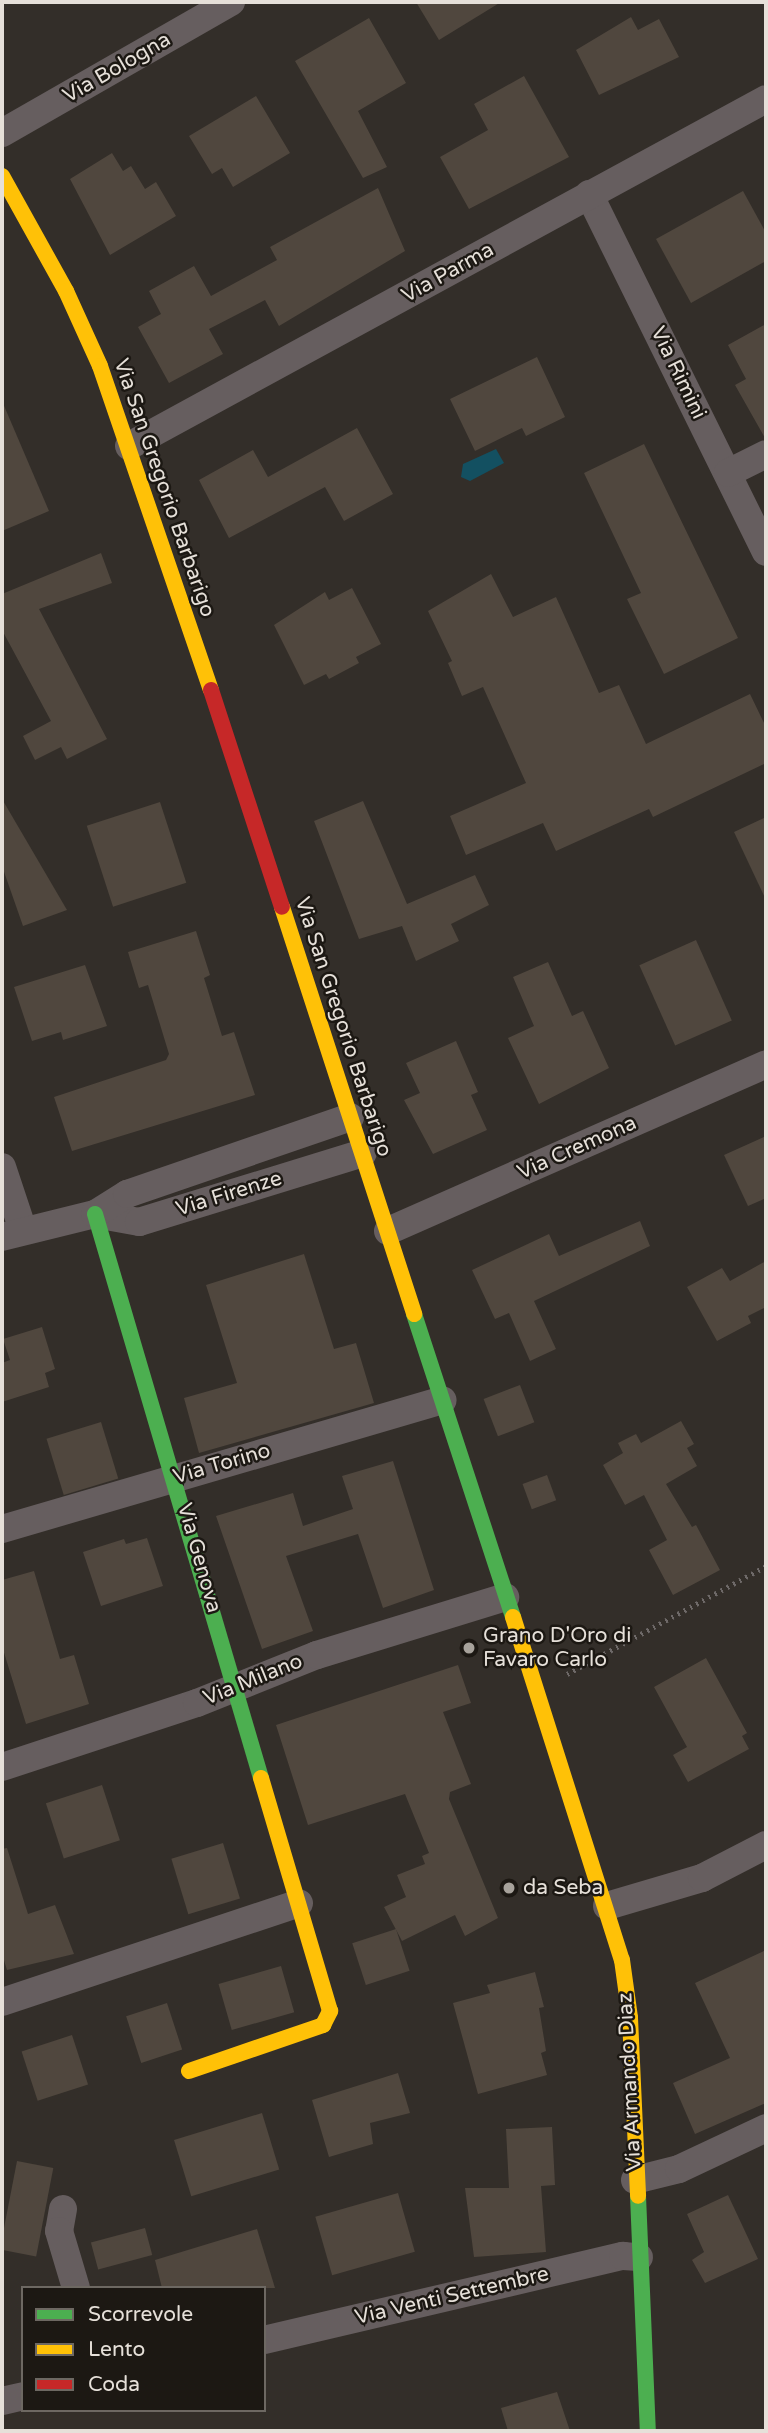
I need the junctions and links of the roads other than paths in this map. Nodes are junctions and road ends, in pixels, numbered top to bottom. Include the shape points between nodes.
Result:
1 (231, 2) edge
2 (766, 99) edge
3 (2, 134) edge
4 (2, 176) edge
5 (589, 194) junction
6 (129, 446) junction
7 (766, 454) edge
8 (728, 473) junction
9 (766, 552) edge
10 (766, 1064) edge
11 (350, 1117) junction
12 (363, 1153) junction
13 (2, 1167) edge
14 (95, 1214) junction
15 (388, 1231) junction
16 (13, 1233) edge
17 (442, 1400) junction
18 (175, 1478) junction
19 (2, 1529) edge
20 (505, 1597) junction
21 (236, 1685) junction
22 (2, 1767) edge
23 (766, 1845) edge
24 (299, 1903) junction
25 (607, 1906) junction
26 (2, 2002) edge
27 (189, 2071) dead end
28 (766, 2128) edge
29 (635, 2180) junction
30 (62, 2209) dead end
31 (639, 2257) junction
32 (75, 2286) edge
33 (266, 2340) edge
34 (21, 2396) edge
35 (2, 2401) edge
36 (648, 2431) edge

1 - 3 street, Via Bologna
2 - 5 street, Via Parma
4 - 6 street, Via San Gregorio Barbarigo via 66,291
5 - 6 street, Via Parma via 195,414
5 - 8 street, Via Rimini
6 - 11 street, Via San Gregorio Barbarigo
7 - 8 street
8 - 9 street, Via Rimini
10 - 15 street, Via Cremona
11 - 12 street, Via San Gregorio Barbarigo
11 - 14 street, Via Firenze via 127,1194
12 - 14 street, Via Firenze via 139,1222
12 - 15 street, Via San Gregorio Barbarigo
13 - 16 street
14 - 16 street, Via Firenze
14 - 18 street, Via Genova
15 - 17 street, Via San Gregorio Barbarigo
17 - 18 street, Via Torino
17 - 20 street, Via San Gregorio Barbarigo
18 - 19 street, Via Torino
18 - 21 street, Via Genova
20 - 21 street, Via Milano
20 - 25 street, Via San Gregorio Barbarigo
21 - 22 street, Via Milano via 197,1703
21 - 24 street, Via Genova
23 - 25 street via 702,1878
24 - 26 street
24 - 27 street, Via Genova via 330,2011 323,2025
25 - 29 street, Via Armando Diaz via 622,1960 630,2018
28 - 29 street via 679,2169
29 - 31 street, Via Armando Diaz
30 - 32 street via 59,2231
31 - 33 street, Via Venti Settembre via 623,2256
31 - 36 street, Via Armando Diaz
34 - 35 street

